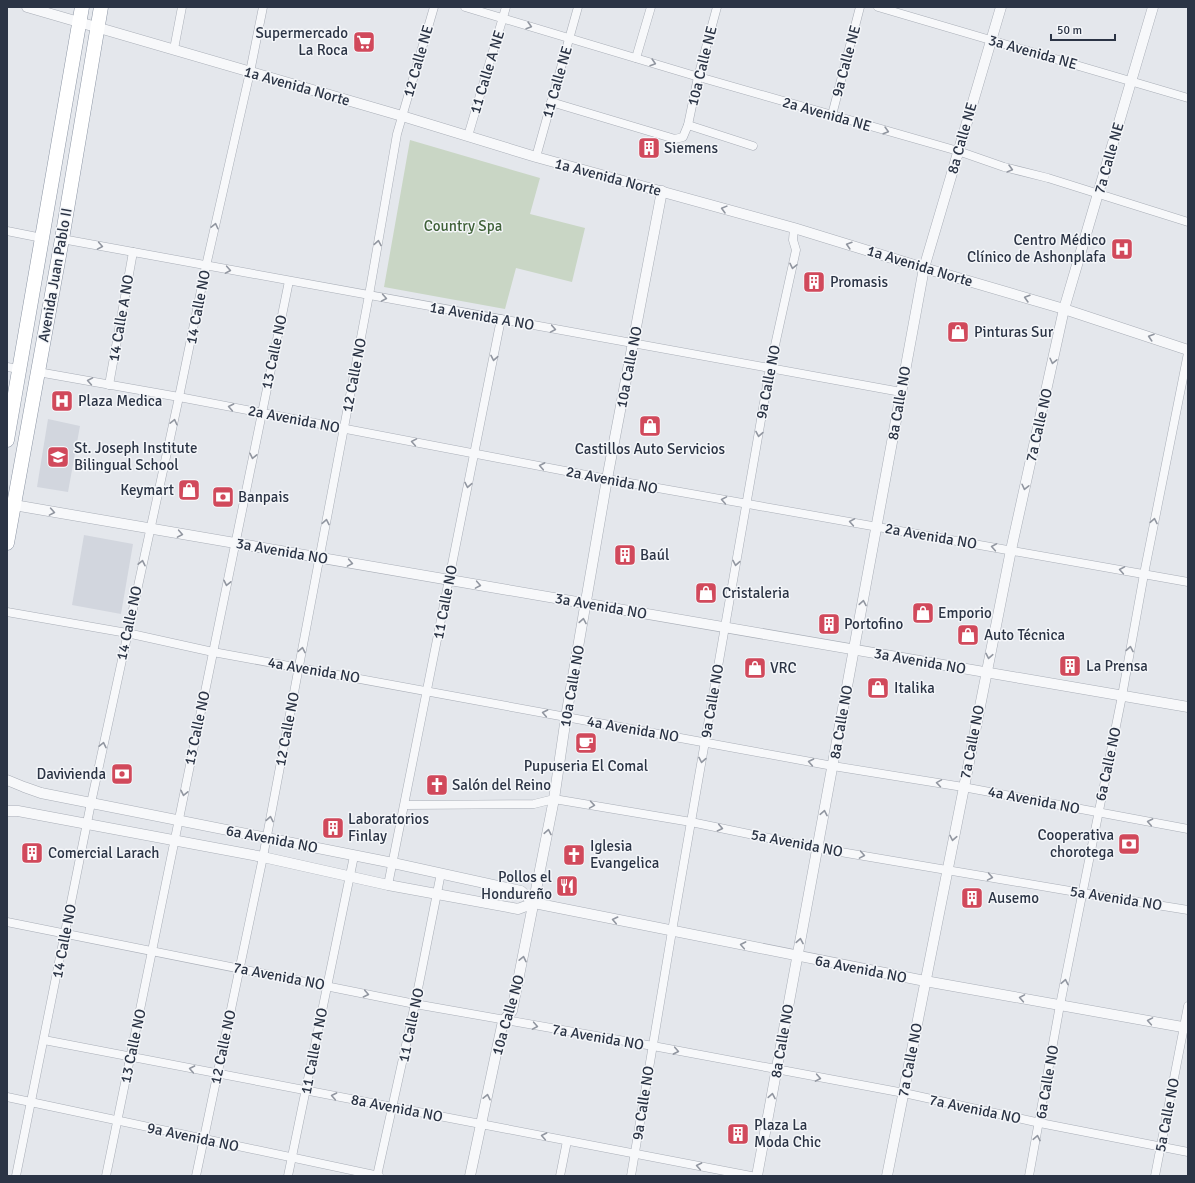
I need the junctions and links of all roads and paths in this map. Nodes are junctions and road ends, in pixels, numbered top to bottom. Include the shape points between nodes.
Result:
1 (27, 7) edge
2 (82, 7) edge
3 (101, 7) edge
4 (182, 7) edge
5 (263, 7) edge
6 (434, 7) edge
7 (465, 7) edge
8 (506, 7) edge
9 (578, 7) edge
10 (651, 7) edge
11 (717, 7) edge
12 (860, 7) edge
13 (878, 7) edge
14 (1000, 7) edge
15 (1154, 7) edge
16 (503, 19) junction
17 (79, 22) junction
18 (98, 28) junction
19 (570, 38) junction
20 (991, 40) junction
21 (174, 49) junction
22 (636, 58) junction
23 (250, 72) junction
24 (698, 76) junction
25 (1132, 81) junction
26 (1188, 98) edge
27 (551, 102) junction
28 (832, 115) junction
29 (402, 116) junction
30 (688, 125) junction
31 (468, 136) junction
32 (753, 146) dead end
33 (958, 151) junction
34 (536, 157) junction
35 (662, 192) junction
36 (1098, 194) junction
37 (1188, 222) edge
38 (794, 228) junction
39 (7, 231) edge
40 (42, 238) junction
41 (62, 239) junction
42 (133, 252) junction
43 (206, 266) junction
44 (924, 268) junction
45 (289, 281) junction
46 (369, 295) junction
47 (1064, 309) junction
48 (501, 319) junction
49 (634, 344) junction
50 (1188, 351) edge
51 (13, 368) edge
52 (770, 368) junction
53 (38, 372) junction
54 (109, 385) junction
55 (901, 392) junction
56 (179, 397) junction
57 (262, 413) junction
58 (344, 429) junction
59 (7, 440) edge
60 (475, 453) junction
61 (607, 479) junction
62 (746, 504) junction
63 (9, 505) edge
64 (877, 527) junction
65 (150, 529) junction
66 (7, 543) edge
67 (235, 543) junction
68 (1011, 550) junction
69 (319, 558) junction
70 (1144, 574) junction
71 (449, 580) junction
72 (1188, 582) edge
73 (586, 604) junction
74 (7, 612) edge
75 (725, 628) junction
76 (127, 634) junction
77 (854, 650) junction
78 (213, 652) junction
79 (299, 667) junction
80 (986, 672) junction
81 (427, 691) junction
82 (1122, 696) junction
83 (1188, 707) edge
84 (566, 717) junction
85 (705, 742) junction
86 (833, 766) junction
87 (7, 780) edge
88 (963, 787) junction
89 (554, 799) junction
90 (90, 802) junction
91 (405, 805) junction
92 (7, 811) edge
93 (1098, 812) junction
94 (178, 821) junction
95 (691, 822) junction
96 (87, 824) junction
97 (1188, 829) edge
98 (266, 838) junction
99 (174, 841) junction
100 (818, 848) junction
101 (354, 856) junction
102 (263, 857) junction
103 (393, 863) junction
104 (947, 870) junction
105 (441, 874) junction
106 (350, 876) junction
107 (388, 885) junction
108 (1082, 893) junction
109 (437, 894) junction
110 (534, 903) junction
111 (1188, 910) edge
112 (7, 922) edge
113 (672, 932) junction
114 (65, 934) junction
115 (152, 951) junction
116 (798, 956) junction
117 (240, 968) junction
118 (925, 981) junction
119 (328, 986) junction
120 (415, 1004) junction
121 (1060, 1005) junction
122 (1188, 1006) edge
123 (503, 1021) junction
124 (1186, 1028) edge
125 (44, 1040) junction
126 (653, 1046) junction
127 (131, 1057) junction
128 (777, 1070) junction
129 (218, 1074) junction
130 (306, 1091) junction
131 (904, 1093) junction
132 (7, 1097) edge
133 (32, 1102) junction
134 (393, 1107) junction
135 (116, 1121) junction
136 (1040, 1122) junction
137 (481, 1124) junction
138 (204, 1138) junction
139 (567, 1141) junction
140 (1160, 1147) junction
141 (1188, 1152) edge
142 (635, 1154) junction
143 (292, 1158) junction
144 (16, 1176) edge
145 (106, 1176) edge
146 (196, 1176) edge
147 (288, 1176) edge
148 (378, 1176) edge
149 (470, 1176) edge
150 (560, 1176) edge
151 (631, 1176) edge
152 (751, 1176) edge
153 (757, 1176) edge
154 (887, 1176) edge
155 (1029, 1176) edge
156 (1155, 1176) edge

1 - 17 street, 1a Avenida Norte
2 - 17 highway, Avenida Juan Pablo II
3 - 18 highway, Avenida Juan Pablo II
4 - 21 street
5 - 23 street, 14 Calle NO
6 - 29 street, 12 Calle NE
7 - 16 street, 2a Avenida NE
8 - 16 street, 11 Calle A NE
9 - 19 street, 11 Calle NE
10 - 22 street
11 - 24 street, 10a Calle NE
12 - 28 street, 9a Calle NE
13 - 20 street, 3a Avenida NE
14 - 20 street, 8a Calle NE
15 - 25 street, 7a Calle NE
16 -> 19 street, 2a Avenida NE
16 - 31 street, 11 Calle A NE
17 - 18 street, 1a Avenida Norte
17 - 40 highway, Avenida Juan Pablo II
18 - 21 street, 1a Avenida Norte
18 - 41 highway, Avenida Juan Pablo II
19 - 22 street, 2a Avenida NE
19 - 27 street, 11 Calle NE
20 - 25 street, 3a Avenida NE
20 - 33 street, 8a Calle NE
21 - 23 street, 1a Avenida Norte
22 -> 24 street, 2a Avenida NE
23 - 29 street, 1a Avenida Norte
43 -> 23 street, 14 Calle NO
24 - 28 street, 2a Avenida NE
24 - 30 street, 10a Calle NE
25 - 26 street, 3a Avenida NE
25 - 36 street, 7a Calle NE
27 - 30 street via 675,139 683,137
27 - 34 street, 11 Calle NE
28 -> 33 street, 2a Avenida NE
29 - 31 street, 1a Avenida Norte
46 -> 29 street, 12 Calle NO
30 - 32 street
31 - 34 street, 1a Avenida Norte
33 -> 36 street, 2a Avenida NE
33 - 44 street, 8a Calle NE
34 - 35 street, 1a Avenida Norte
38 -> 35 street, 1a Avenida Norte
35 - 49 street, 10a Calle NO
36 - 37 street, 2a Avenida NE
36 - 47 street, 7a Calle NE
44 -> 38 street, 1a Avenida Norte
38 -> 52 street, 9a Calle NO via 793,240 796,250
39 - 40 street
40 - 51 highway, Avenida Juan Pablo II
41 -> 42 street, 1a Avenida A NO
41 - 53 highway, Avenida Juan Pablo II
42 - 43 street, 1a Avenida A NO
42 - 54 street, 14 Calle A NO
43 -> 45 street, 1a Avenida A NO
43 - 56 street, 14 Calle NO
47 -> 44 street, 1a Avenida Norte
44 - 55 street, 8a Calle NO
45 - 46 street, 1a Avenida A NO
45 - 57 street, 13 Calle NO
46 -> 48 street, 1a Avenida A NO
46 - 58 street, 12 Calle NO
50 -> 47 street, 1a Avenida Norte
47 -> 68 street, 7a Calle NO
48 -> 49 street, 1a Avenida A NO
48 -> 60 street, 11 Calle NO
49 - 52 street, 1a Avenida A NO
49 - 61 street, 10a Calle NO
70 -> 50 street, 6a Calle NO
51 - 59 highway, Avenida Juan Pablo II
52 - 55 street, 1a Avenida A NO
52 -> 62 street, 9a Calle NO
54 -> 53 street, 2a Avenida NO
53 - 63 highway, Avenida Juan Pablo II
54 - 56 street, 2a Avenida NO
55 - 64 street, 8a Calle NO
57 -> 56 street, 2a Avenida NO
65 -> 56 street, 14 Calle NO
57 - 58 street, 2a Avenida NO
57 -> 67 street, 13 Calle NO
60 -> 58 street, 2a Avenida NO
69 -> 58 street, 12 Calle NO
61 -> 60 street, 2a Avenida NO
60 -> 71 street, 11 Calle NO
62 -> 61 street, 2a Avenida NO
61 - 73 street, 10a Calle NO
64 -> 62 street, 2a Avenida NO
62 -> 75 street, 9a Calle NO
63 -> 65 street, 3a Avenida NO
63 - 66 highway, Avenida Juan Pablo II
68 -> 64 street, 2a Avenida NO
77 -> 64 street, 8a Calle NO
65 -> 67 street, 3a Avenida NO
76 -> 65 street, 14 Calle NO
67 - 69 street, 3a Avenida NO
67 -> 78 street, 13 Calle NO
70 -> 68 street, 2a Avenida NO
68 -> 80 street, 7a Calle NO
69 -> 71 street, 3a Avenida NO
79 -> 69 street, 12 Calle NO
70 - 72 street, 2a Avenida NO
82 -> 70 street, 6a Calle NO
71 -> 73 street, 3a Avenida NO
71 - 81 street, 11 Calle NO
73 - 75 street, 3a Avenida NO
84 -> 73 street, 10a Calle NO
74 - 76 street, 4a Avenida NO
75 - 77 street, 3a Avenida NO
75 - 85 street, 9a Calle NO
76 - 78 street, 4a Avenida NO
90 -> 76 street, 14 Calle NO
77 - 80 street, 3a Avenida NO
77 - 86 street, 8a Calle NO
78 - 79 street, 4a Avenida NO
78 -> 94 street, 13 Calle NO
79 - 81 street, 4a Avenida NO
98 -> 79 street, 12 Calle NO
80 - 82 street, 3a Avenida NO
80 - 88 street, 7a Calle NO
84 -> 81 street, 4a Avenida NO
81 - 91 street, 11 Calle NO
82 - 83 street, 3a Avenida NO
82 - 93 street, 6a Calle NO
84 - 85 street, 4a Avenida NO
84 - 89 street, 10a Calle NO
86 -> 85 street, 4a Avenida NO
85 -> 95 street, 9a Calle NO
88 -> 86 street, 4a Avenida NO
100 -> 86 street, 8a Calle NO
87 - 90 street, 6a Avenida NO via 41,793
88 - 93 street, 4a Avenida NO
88 -> 104 street, 7a Calle NO
89 - 91 street, 5a Avenida NO via 534,804
89 -> 95 street, 5a Avenida NO
110 -> 89 street, 10a Calle NO
90 - 94 street, 6a Avenida NO
90 - 96 street, 14 Calle NO
91 - 103 street, 11 Calle NO
92 - 96 street, 6a Avenida NO
97 -> 93 street, 4a Avenida NO
93 - 108 street, 6a Calle NO
94 - 98 street, 6a Avenida NO
94 - 99 street, 13 Calle NO
95 -> 100 street, 5a Avenida NO
95 - 113 street, 9a Calle NO
96 - 99 street, 6a Avenida NO
96 - 114 street, 14 Calle NO
98 - 101 street, 6a Avenida NO
98 - 102 street, 12 Calle NO
99 - 102 street, 6a Avenida NO
99 - 115 street, 13 Calle NO
100 -> 104 street, 5a Avenida NO
116 -> 100 street, 8a Calle NO
101 - 103 street, 6a Avenida NO
101 - 106 street, 11 Calle A NO
102 - 106 street, 6a Avenida NO
102 - 117 street, 12 Calle NO
103 - 105 street, 6a Avenida NO
103 - 107 street, 11 Calle NO
104 -> 108 street, 5a Avenida NO
104 - 118 street, 7a Calle NO
105 - 109 street, 11 Calle NO
105 - 110 street, 6a Avenida NO via 521,890
106 - 107 street, 6a Avenida NO
106 - 119 street, 11 Calle A NO
107 - 109 street, 6a Avenida NO
108 - 111 street, 5a Avenida NO
121 -> 108 street, 6a Calle NO
109 - 110 street, 6a Avenida NO via 518,909
109 - 120 street, 11 Calle NO
113 -> 110 street, 6a Avenida NO
123 -> 110 street, 10a Calle NO via 512,1011
112 - 114 street, 7a Avenida NO
116 -> 113 street, 6a Avenida NO
113 - 126 street, 9a Calle NO
114 - 115 street, 7a Avenida NO
114 - 125 street, 14 Calle NO
115 - 117 street, 7a Avenida NO
115 - 127 street, 13 Calle NO
116 - 118 street, 6a Avenida NO
116 - 128 street, 8a Calle NO
117 - 119 street, 7a Avenida NO
117 - 129 street, 12 Calle NO
121 -> 118 street, 6a Avenida NO
118 - 131 street, 7a Calle NO
119 -> 120 street, 7a Avenida NO
119 - 130 street, 11 Calle A NO
120 - 123 street, 7a Avenida NO
120 - 134 street, 11 Calle NO
124 -> 121 street, 6a Avenida NO
121 - 136 street, 6a Calle NO
122 - 124 street, 5a Calle NO
123 -> 126 street, 7a Avenida NO
137 -> 123 street, 10a Calle NO
124 - 140 street, 5a Calle NO
125 - 127 street, 8a Avenida NO
125 - 133 street, 14 Calle NO
126 -> 128 street, 7a Avenida NO
126 - 142 street, 9a Calle NO
129 -> 127 street, 8a Avenida NO
127 - 135 street, 13 Calle NO
128 -> 131 street, 7a Avenida NO
153 -> 128 street, 8a Calle NO
129 - 130 street, 8a Avenida NO
129 - 138 street, 12 Calle NO
134 -> 130 street, 8a Avenida NO
130 - 143 street, 11 Calle A NO
131 - 136 street, 7a Avenida NO
131 - 154 street, 7a Calle NO
132 - 133 street, 9a Avenida NO
133 - 135 street, 9a Avenida NO
133 - 144 street, 14 Calle NO
134 - 137 street, 8a Avenida NO
134 - 148 street, 11 Calle NO
135 - 138 street, 9a Avenida NO
135 - 145 street, 13 Calle NO
136 - 140 street, 7a Avenida NO
155 -> 136 street, 6a Calle NO
139 -> 137 street, 8a Avenida NO
137 - 149 street, 10a Calle NO
138 - 143 street, 9a Avenida NO
138 - 146 street, 12 Calle NO
139 - 142 street, 8a Avenida NO
139 - 150 street
140 - 141 street, 7a Avenida NO
140 - 156 street, 5a Calle NO
142 - 151 street, 9a Calle NO
152 -> 142 street, 8a Avenida NO
143 - 147 street, 11 Calle A NO
143 - 148 street, 9a Avenida NO

